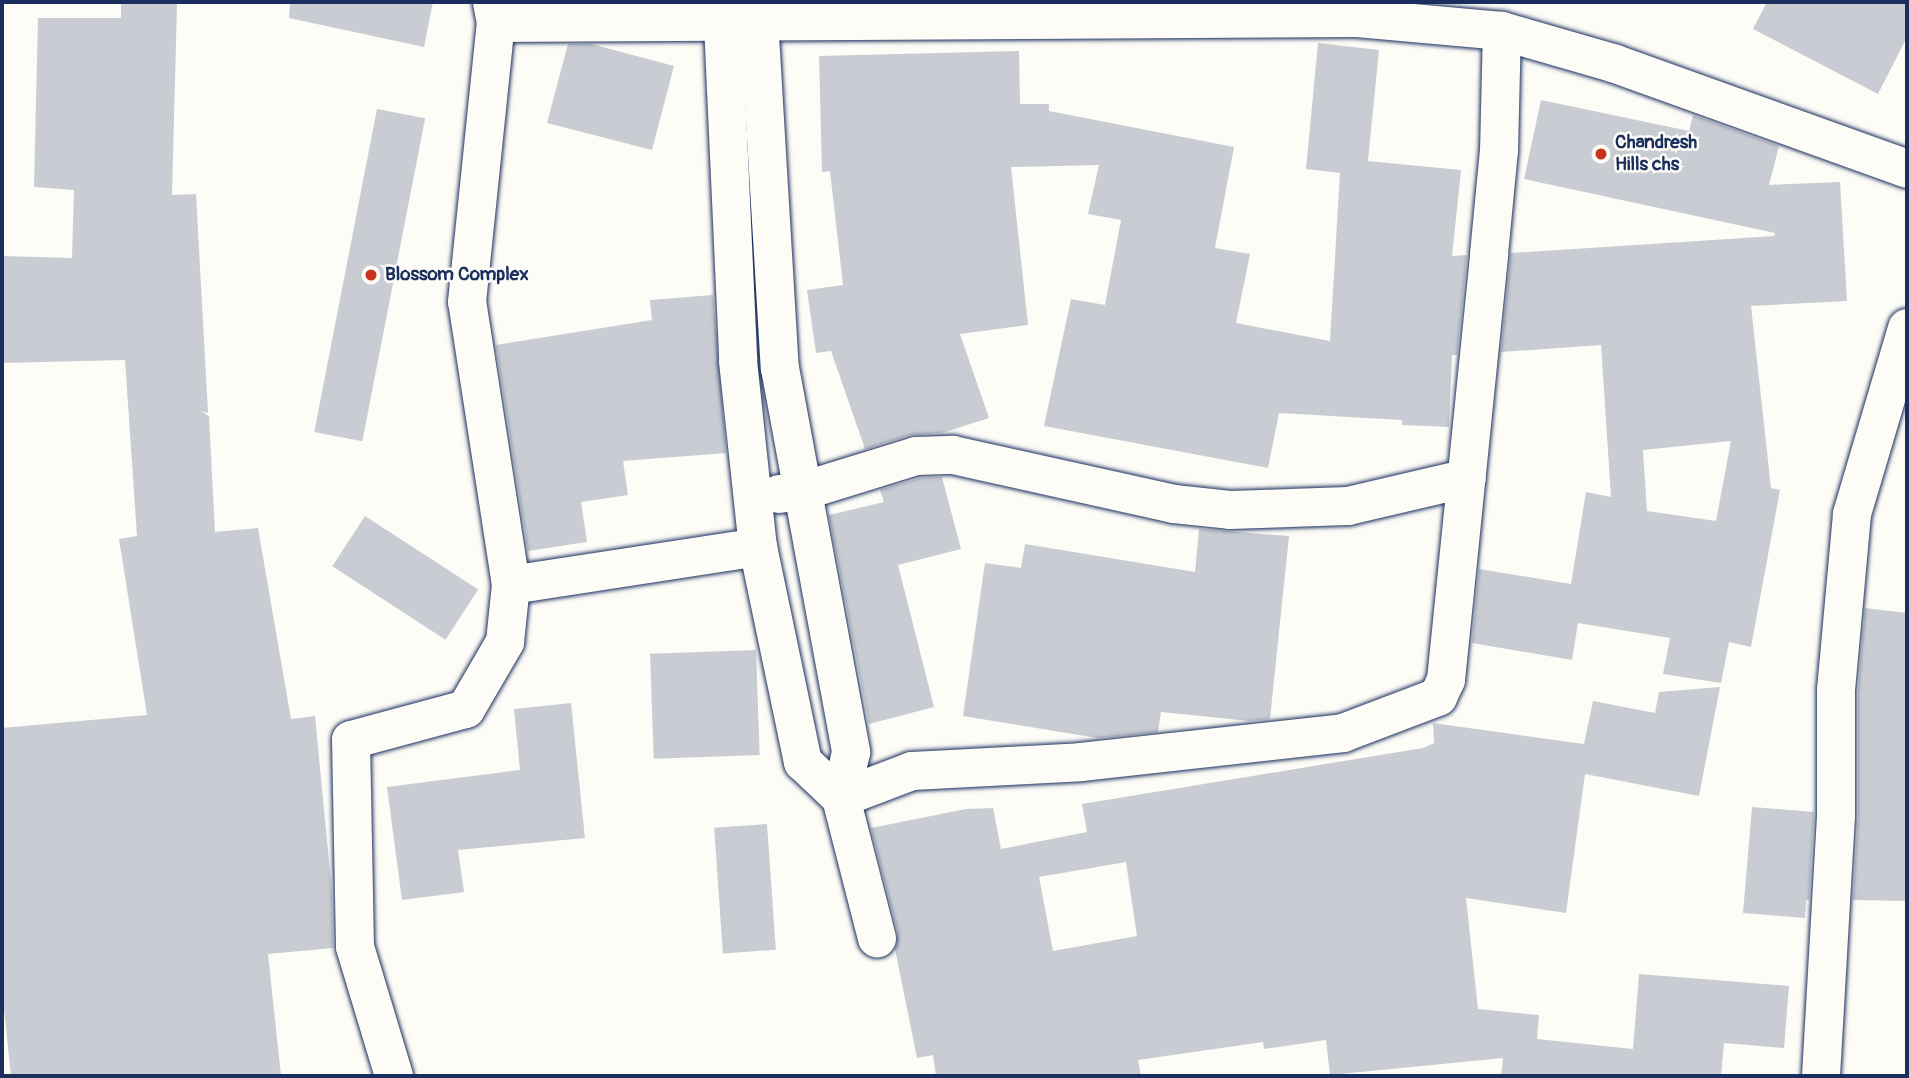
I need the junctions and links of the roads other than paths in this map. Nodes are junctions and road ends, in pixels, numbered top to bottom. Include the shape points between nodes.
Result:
1 (494, 12) edge
2 (740, 12) edge
3 (1502, 31) junction
4 (1907, 169) edge
5 (1907, 328) edge
6 (1467, 478) junction
7 (803, 491) junction
8 (753, 498) junction
9 (758, 547) junction
10 (511, 585) junction
11 (841, 798) junction
12 (877, 939) dead end
13 (394, 1076) edge
14 (1821, 1076) edge

1 - 2 street
1 - 10 street via 467,302
2 - 3 street via 1357,18
2 - 7 street via 780,368
2 - 8 street via 738,360
3 - 4 street via 1613,64
3 - 6 street via 1499,151
5 - 14 street via 1852,514 1836,690 1836,816
6 - 7 street via 1348,506 1230,510 1174,503 953,455 916,456
6 - 11 street via 1446,680 1438,697 1343,733 1081,762 912,771
7 - 8 street
7 - 11 street via 851,752
8 - 9 street
9 - 10 street
9 - 11 street via 803,762
10 - 13 street via 505,642 467,709 351,740 355,947
11 - 12 street

